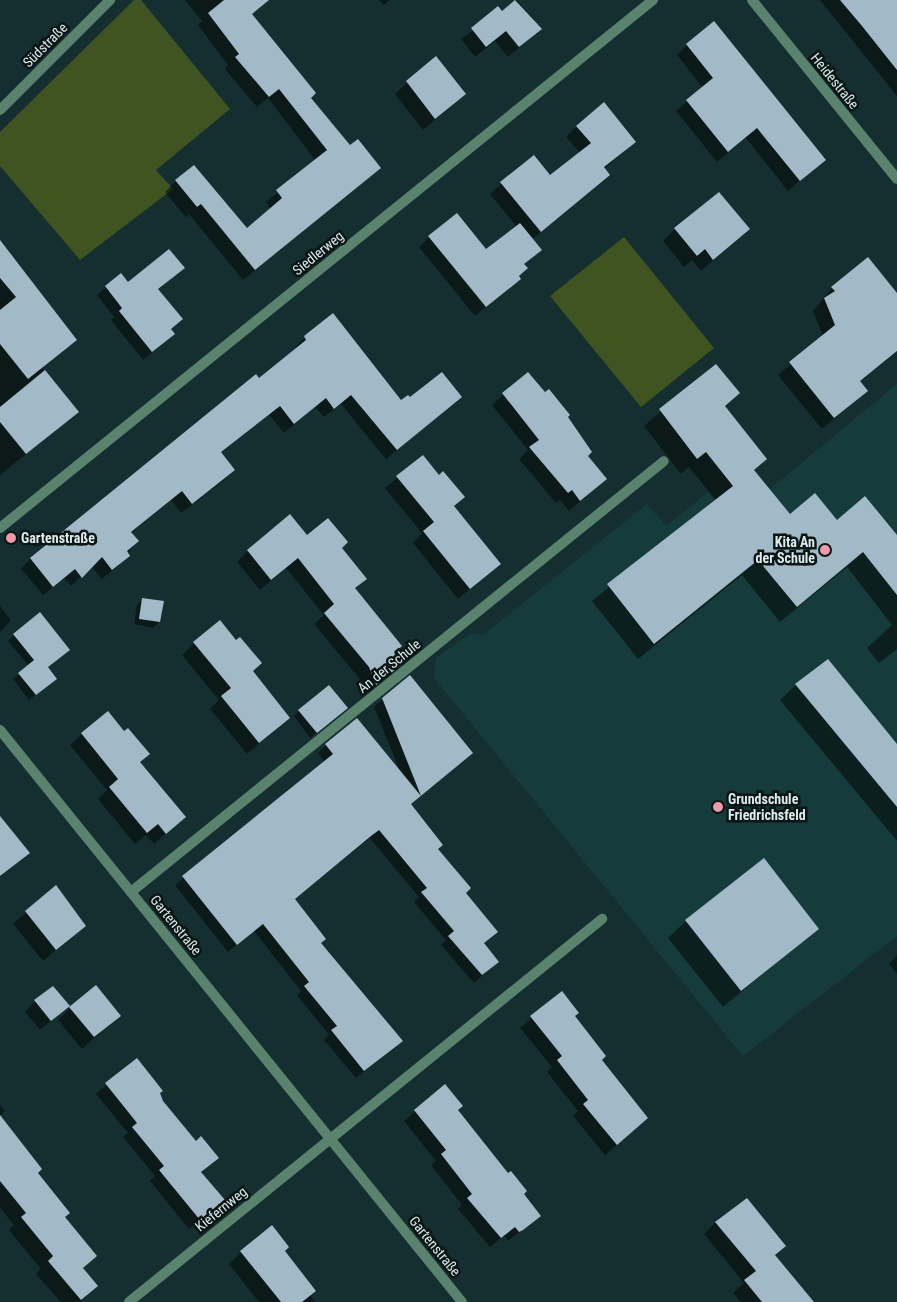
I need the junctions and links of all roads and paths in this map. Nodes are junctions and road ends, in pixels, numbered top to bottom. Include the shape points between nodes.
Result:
1 (110, 0) edge
2 (652, 0) edge
3 (752, 0) edge
4 (0, 110) edge
5 (897, 179) edge
6 (664, 461) dead end
7 (0, 528) edge
8 (0, 730) edge
9 (131, 892) junction
10 (602, 919) dead end
11 (331, 1137) junction
12 (128, 1302) edge
13 (462, 1302) edge

1 - 4 street, Südstraße
2 - 7 street, Siedlerweg
3 - 5 street, Heidestraße
6 - 9 street, An der Schule
8 - 9 street, Gartenstraße
9 - 11 street, Gartenstraße
10 - 11 street
11 - 12 street, Kiefernweg
11 - 13 street, Gartenstraße

